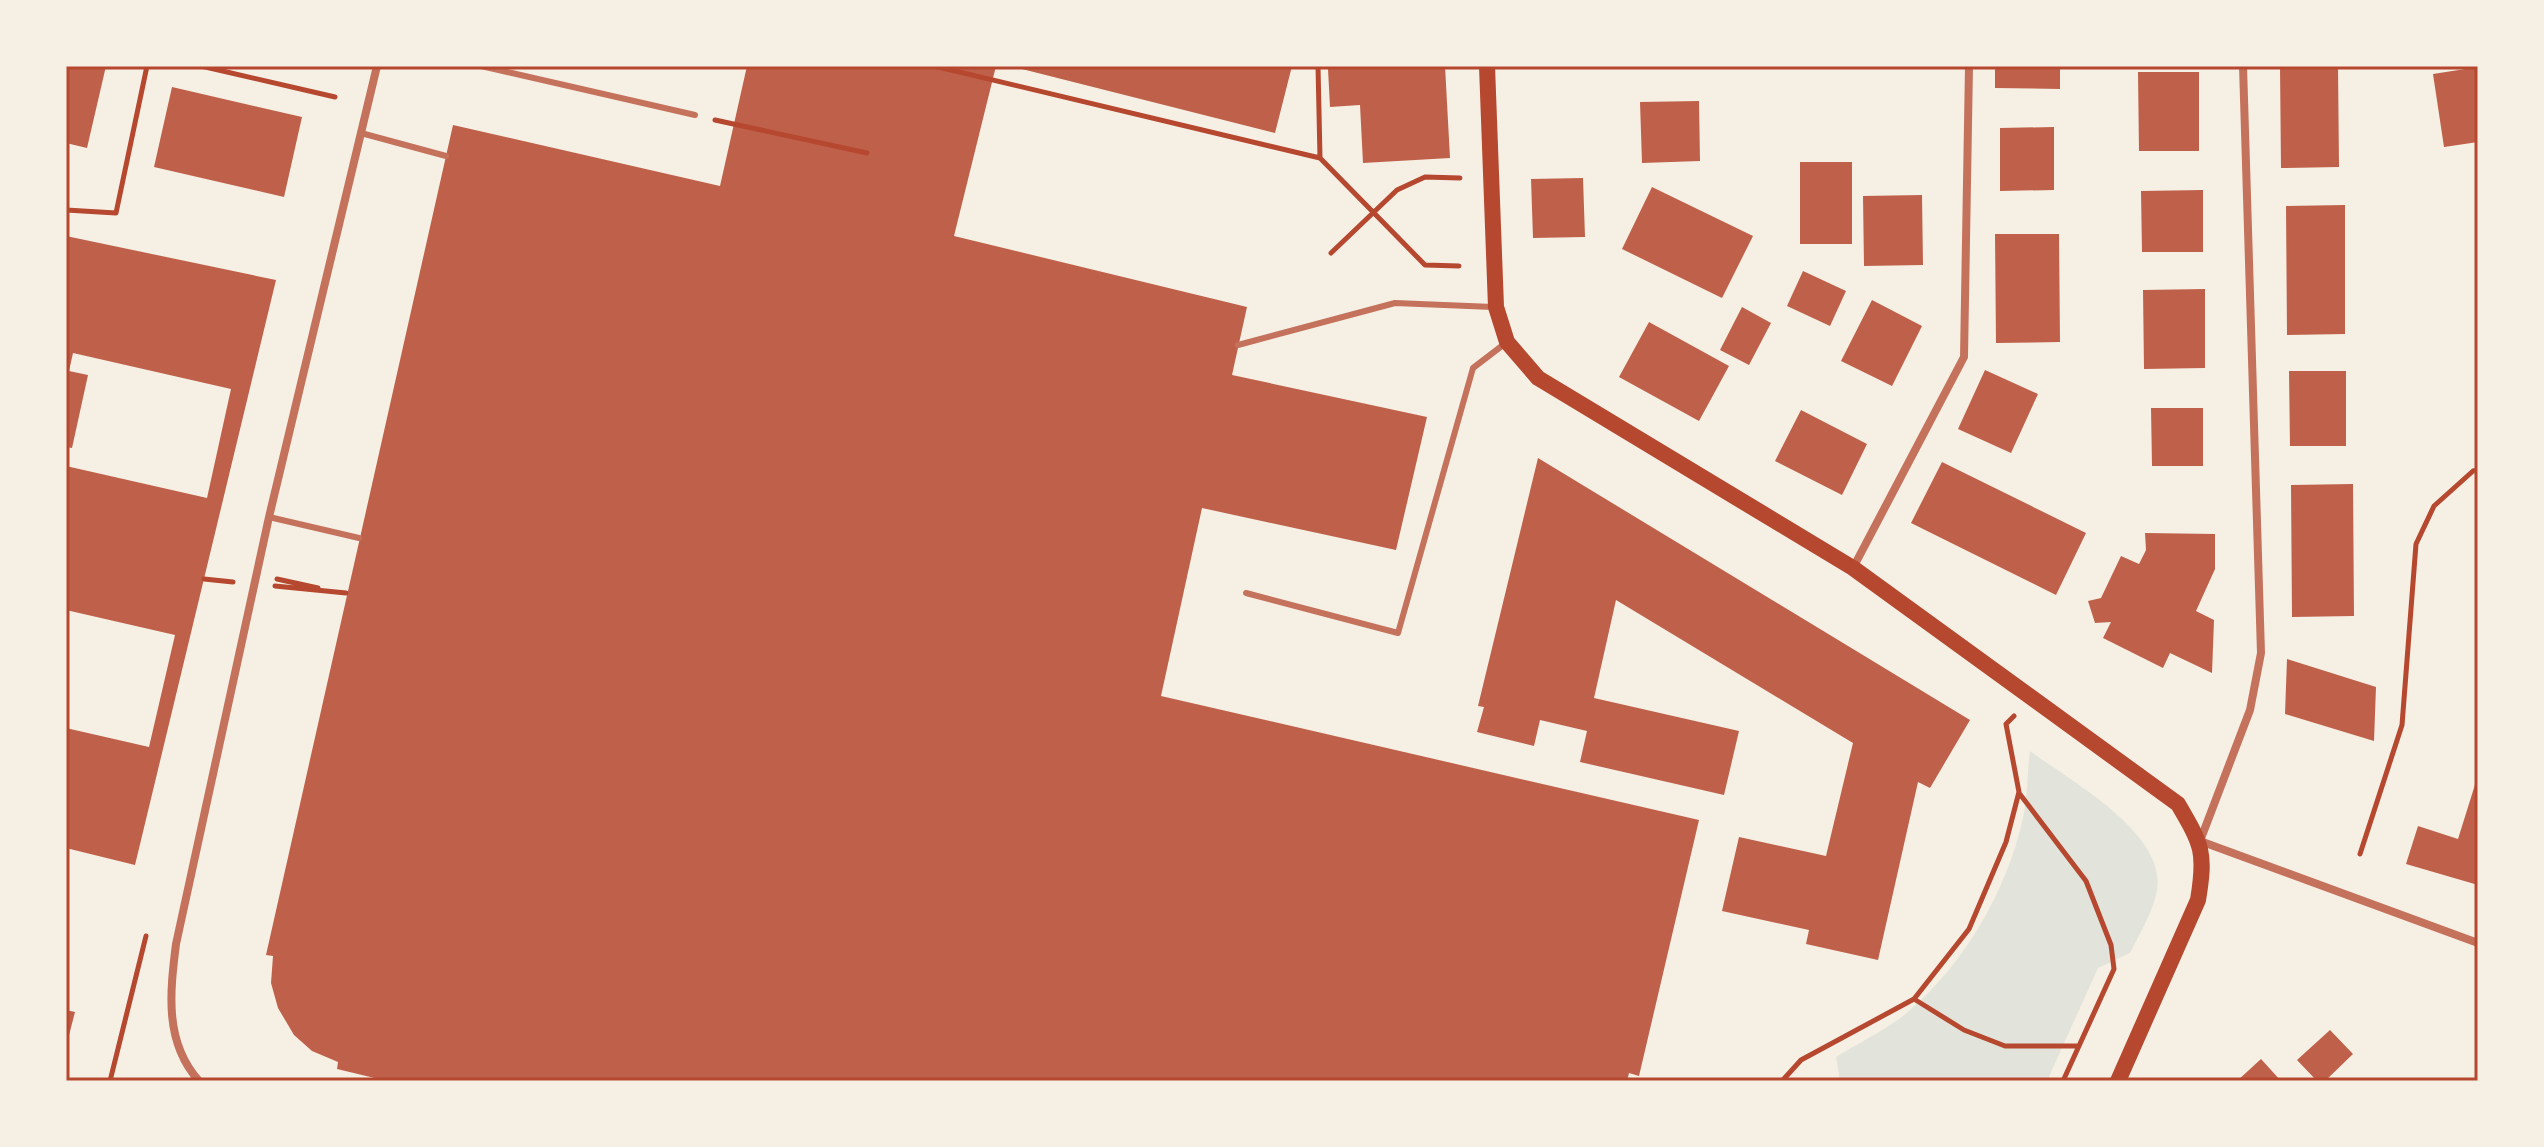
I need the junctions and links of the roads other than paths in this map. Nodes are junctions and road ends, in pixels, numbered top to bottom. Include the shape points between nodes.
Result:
1 (377, 66) edge
2 (481, 66) edge
3 (1487, 66) edge
4 (1969, 66) edge
5 (2243, 66) edge
6 (695, 115) road end
7 (361, 133) junction
8 (446, 156) dead end
9 (1496, 307) junction
10 (1507, 342) junction
11 (1238, 345) dead end
12 (269, 517) junction
13 (359, 538) dead end
14 (1853, 568) junction
15 (1246, 593) dead end
16 (2200, 841) junction
17 (2478, 943) edge
18 (199, 1081) edge
19 (2118, 1081) edge

1 - 7 street
2 - 6 lane
3 - 9 main road
4 - 14 street via 1964,357
5 - 16 street via 2261,653 2250,710
7 - 8 lane
7 - 12 street
9 - 10 main road
9 - 11 lane via 1395,303
10 - 14 main road via 1538,378
10 - 15 lane via 1473,368 1398,633
12 - 13 lane
12 - 18 street via 176,944 169,998 175,1037 187,1068
14 - 16 main road via 2178,804
16 - 17 street
16 - 19 main road via 2198,900

